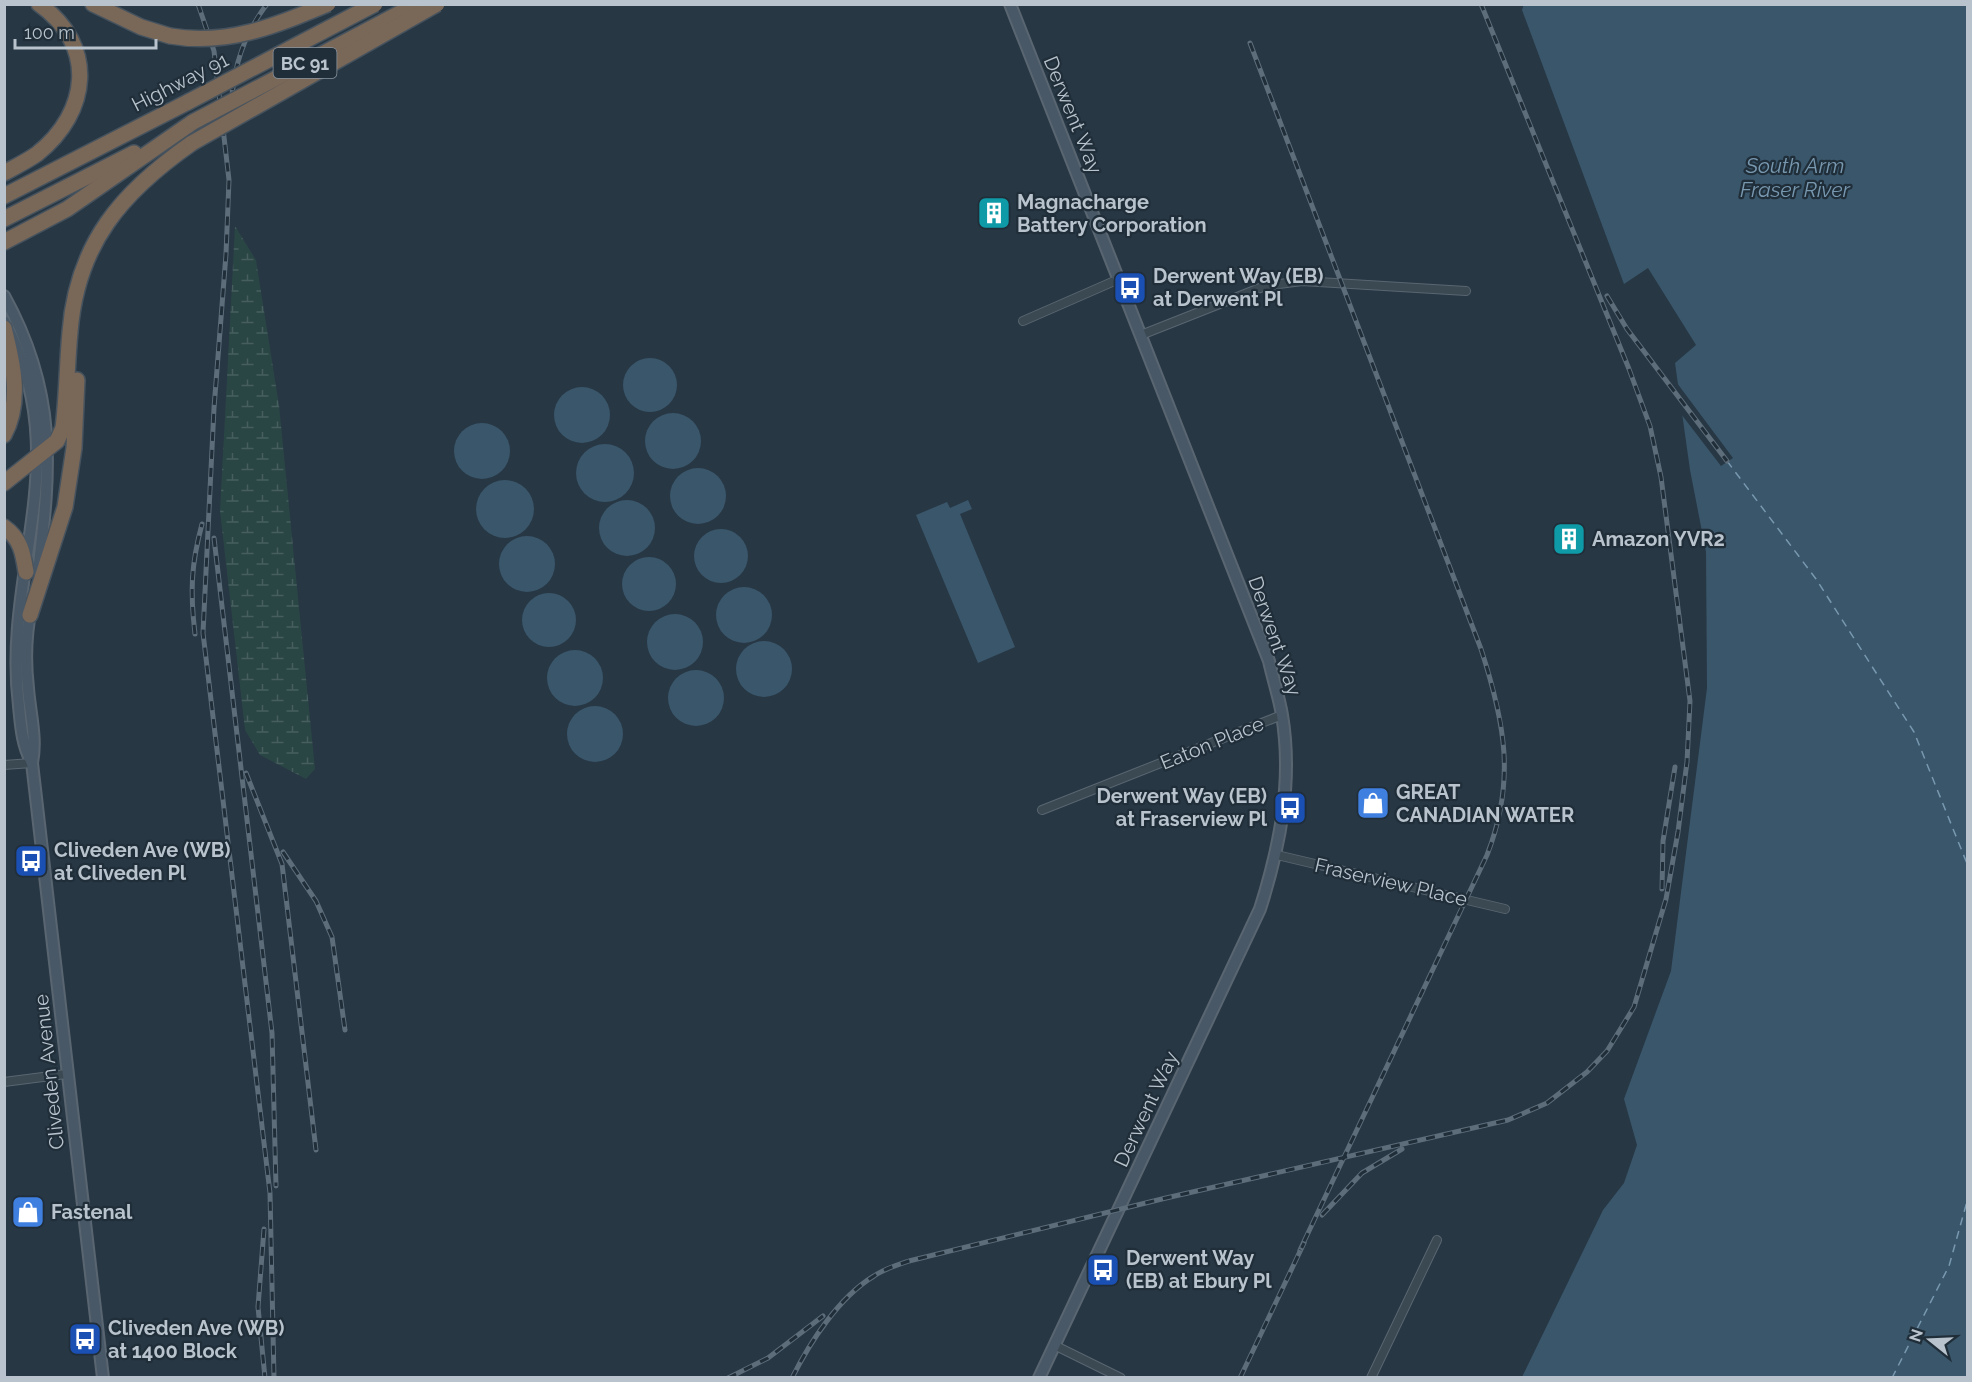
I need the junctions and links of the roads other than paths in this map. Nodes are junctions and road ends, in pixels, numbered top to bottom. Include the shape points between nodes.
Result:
1 (39, 4) edge
2 (93, 4) edge
3 (328, 4) edge
4 (375, 4) edge
5 (417, 4) edge
6 (437, 4) edge
7 (1010, 4) edge
8 (193, 122) junction
9 (4, 173) edge
10 (4, 196) edge
11 (4, 219) edge
12 (4, 242) edge
13 (88, 258) junction
14 (1119, 279) junction
15 (1466, 291) dead end
16 (4, 296) edge
17 (4, 321) edge
18 (1023, 321) dead end
19 (4, 328) edge
20 (1141, 334) junction
21 (4, 435) edge
22 (43, 452) junction
23 (4, 483) edge
24 (4, 527) edge
25 (26, 572) junction
26 (30, 615) junction
27 (1282, 715) junction
28 (32, 763) junction
29 (4, 765) edge
30 (1042, 810) dead end
31 (1277, 855) junction
32 (1505, 909) dead end
33 (66, 1074) junction
34 (4, 1082) edge
35 (1437, 1240) dead end
36 (1054, 1345) junction
37 (103, 1377) edge
38 (1039, 1377) edge
39 (1121, 1377) edge
40 (1371, 1377) edge

1 - 9 highway via 68,34 80,62 80,85 74,110 57,134 37,154
2 - 3 highway, bridge via 141,27 170,36 208,40 255,33
4 - 10 highway, Highway 91 / BC 91, bridge
5 - 8 highway, BC 91, bridge
6 - 13 highway, bridge via 192,143 149,174 118,205 97,236
7 - 14 street, Derwent Way
8 - 11 highway, BC 91
8 - 12 highway via 67,209
13 - 22 highway via 76,289 63,428 57,441
13 - 26 highway via 79,332 74,448 65,507
14 - 18 street
14 - 20 street, Derwent Way
15 - 20 street via 1302,281 1265,286
16 - 22 street, Cliveden Avenue via 24,335 39,381 47,418
17 - 22 street, Cliveden Avenue via 15,340
19 - 21 highway via 14,379 14,407
20 - 27 street, Derwent Way via 1269,661
22 - 23 highway
22 - 25 street, Cliveden Avenue
22 - 26 street, Cliveden Avenue via 45,514
24 - 25 highway via 22,547
25 - 28 street, Cliveden Avenue via 16,686 24,748
26 - 28 street, Cliveden Avenue via 27,686 35,747
27 - 30 street, Eaton Place
27 - 31 street, Derwent Way via 1287,779
28 - 29 street
28 - 33 street, Cliveden Avenue
31 - 32 street, Fraserview Place
31 - 36 street, Derwent Way via 1260,909
33 - 34 street
33 - 37 street, Cliveden Avenue
35 - 40 street
36 - 38 street, Derwent Way
36 - 39 street

